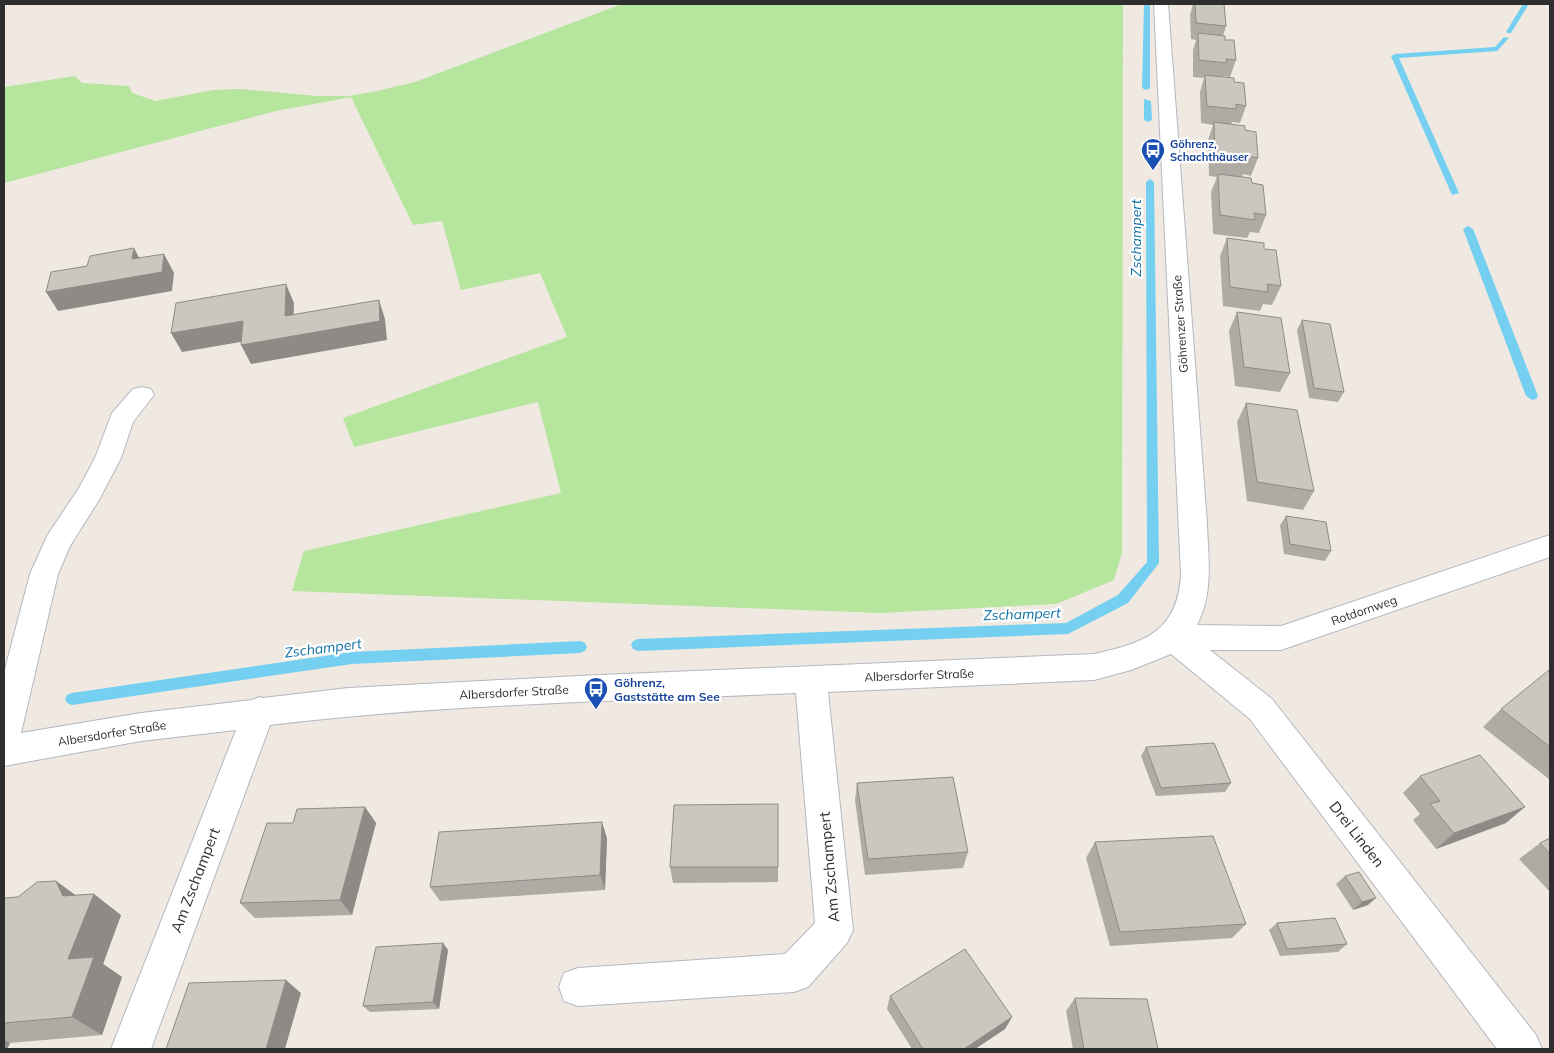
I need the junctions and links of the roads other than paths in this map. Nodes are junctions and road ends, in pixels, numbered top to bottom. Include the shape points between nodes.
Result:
1 (1161, 4) edge
2 (142, 395) dead end
3 (1550, 546) edge
4 (1172, 638) junction
5 (811, 678) junction
6 (259, 711) junction
7 (4, 736) edge
8 (4, 750) edge
9 (578, 987) dead end
10 (131, 1049) edge
11 (1522, 1049) edge

1 - 4 street, Göhrenzer Straße via 1195,582 1189,612
2 - 7 street via 121,419 108,458 90,493 57,543 47,566
3 - 4 street, Rotdornweg via 1281,638
4 - 5 street, Albersdorfer Straße via 1137,657 1094,667
4 - 11 street, Drei Linden via 1261,709
5 - 6 street, Albersdorfer Straße via 348,702
5 - 9 street, Am Zschampert via 834,930 794,973
6 - 8 street, Albersdorfer Straße
6 - 10 street, Am Zschampert

